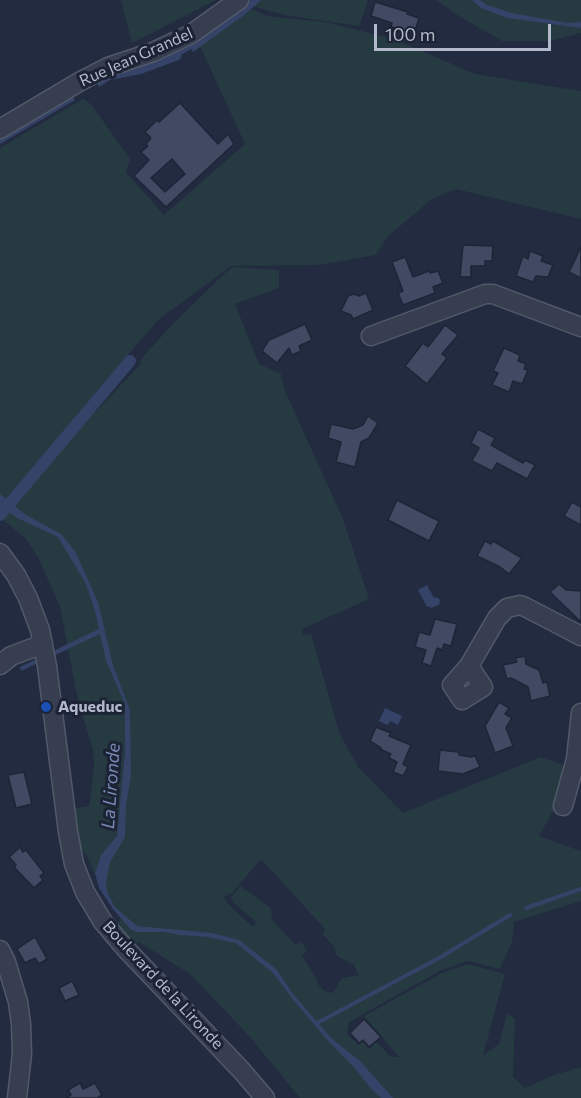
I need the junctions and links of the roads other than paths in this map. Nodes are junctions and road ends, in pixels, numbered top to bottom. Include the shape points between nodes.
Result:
1 (239, 0) edge
2 (0, 129) edge
3 (581, 327) edge
4 (370, 336) dead end
5 (0, 553) edge
6 (581, 636) edge
7 (43, 644) junction
8 (0, 665) edge
9 (469, 666) dead end
10 (581, 713) edge
11 (563, 806) dead end
12 (0, 950) edge
13 (17, 1098) edge
14 (265, 1098) edge

1 - 2 street, Rue Jean Grandel via 190,34 108,67
3 - 4 street via 485,294
5 - 7 street, Boulevard de la Lironde via 28,598
6 - 9 street via 520,605 507,608
7 - 8 street via 11,656
7 - 14 street, Boulevard de la Lironde via 68,832 85,892 125,948
10 - 11 street via 576,759
12 - 13 street via 18,1002 21,1024

